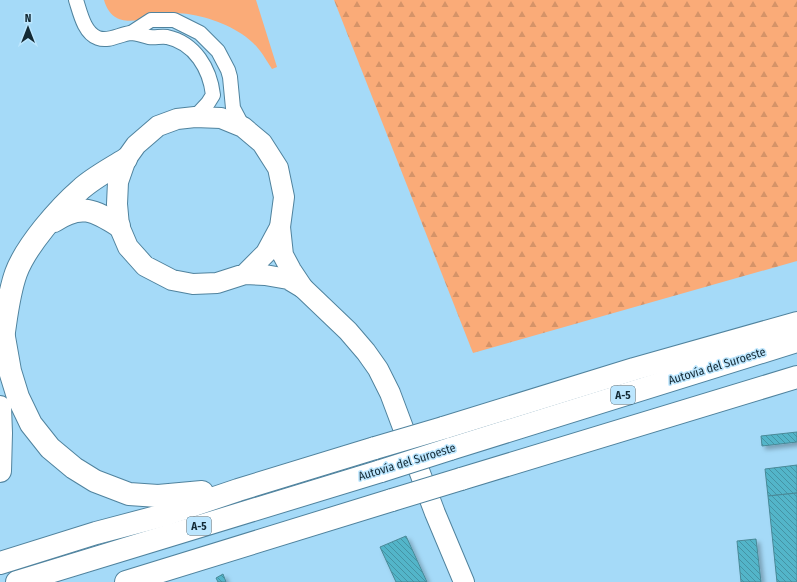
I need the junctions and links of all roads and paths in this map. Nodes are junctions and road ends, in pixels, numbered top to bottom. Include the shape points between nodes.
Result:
1 (76, 0) edge
2 (131, 33) junction
3 (195, 117) junction
4 (243, 127) junction
5 (126, 159) junction
6 (120, 226) junction
7 (45, 227) junction
8 (280, 227) junction
9 (245, 274) junction
10 (303, 288) junction
11 (797, 323) edge
12 (4, 337) junction
13 (797, 341) edge
14 (0, 362) edge
15 (797, 377) edge
16 (0, 407) edge
17 (0, 471) edge
18 (238, 490) junction
19 (0, 563) edge
20 (17, 582) edge
21 (126, 582) edge
22 (464, 582) edge

1 - 2 street via 86,28 98,38 108,39
2 - 3 street via 148,37 166,37 182,42 201,59 212,83 214,95
2 - 4 street via 151,20 174,20 200,33 218,51 228,70 233,108
3 - 4 street via 221,118
3 - 5 street via 177,119 158,126 136,145
4 - 8 street via 262,143 278,168 284,197
5 - 6 street via 118,182
5 - 7 highway via 81,188
6 - 7 highway via 99,213 78,210
6 - 9 street via 128,247 146,266 172,280 193,284 218,283
7 - 12 highway via 16,271 10,291
8 - 9 street via 266,253
8 - 10 street via 283,255
9 - 10 street via 288,279
10 - 22 street via 348,331 378,369 390,393
11 - 18 highway, bridge via 634,369
12 - 14 highway
12 - 18 highway via 18,397 31,424 50,448 74,468 95,481 129,494 158,496
13 - 20 highway, Autovía del Suroeste / A-5, bridge
15 - 21 highway, bridge
16 - 17 highway
18 - 19 highway via 164,515 96,532

